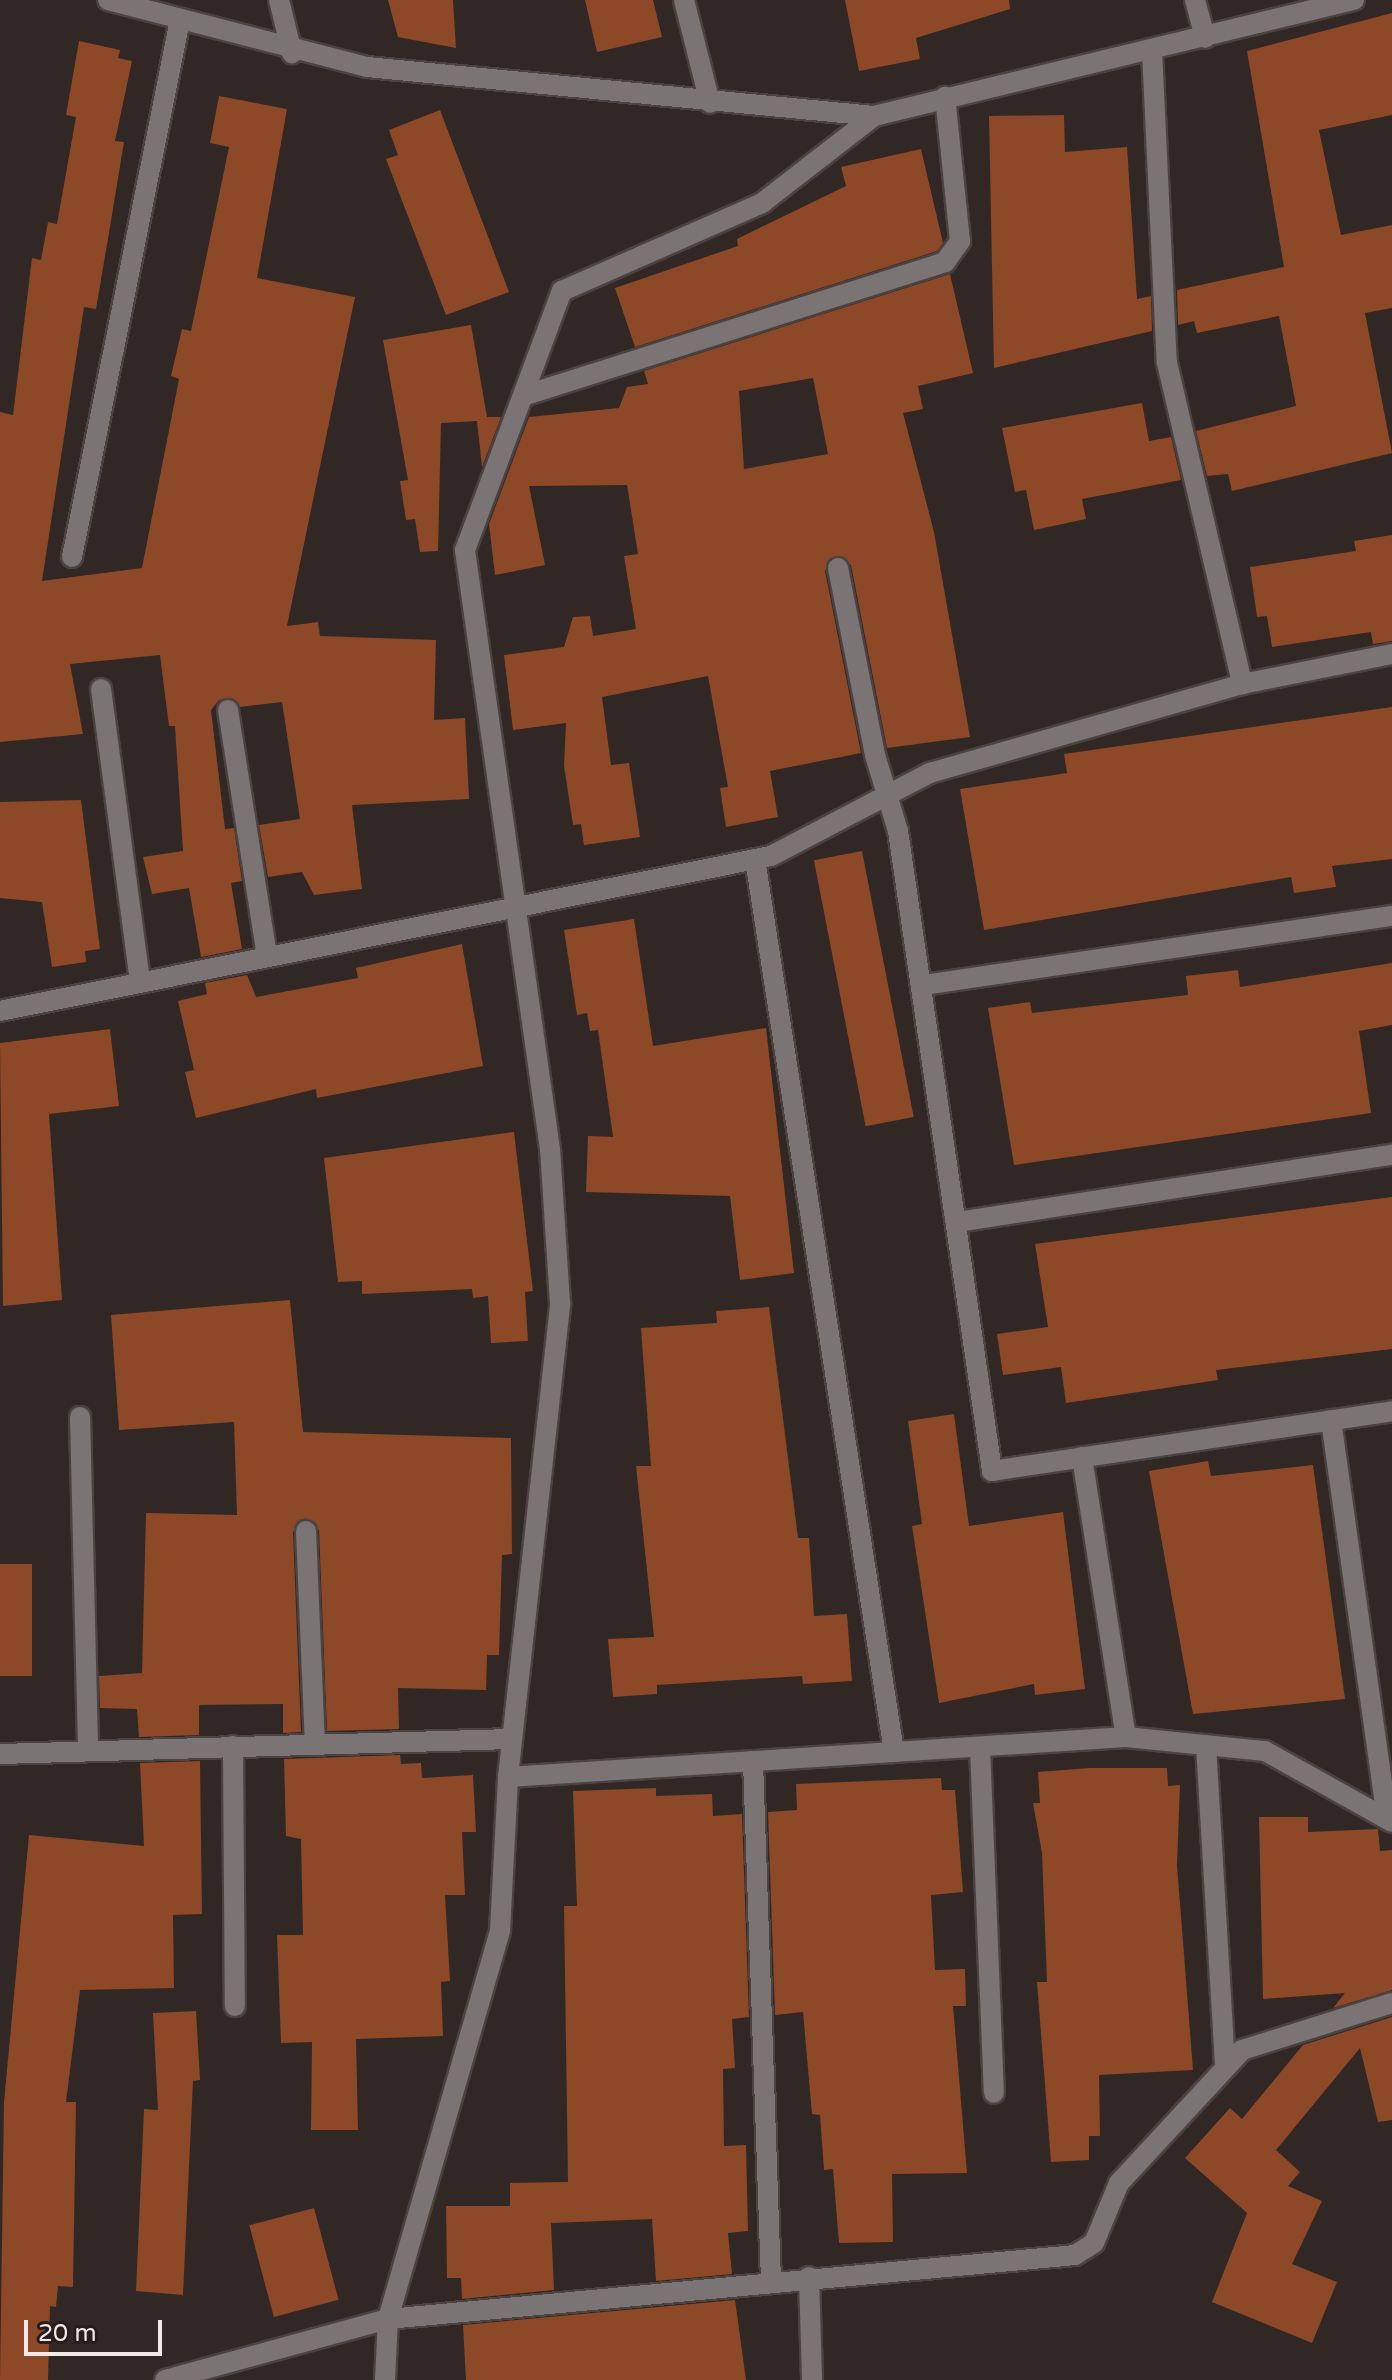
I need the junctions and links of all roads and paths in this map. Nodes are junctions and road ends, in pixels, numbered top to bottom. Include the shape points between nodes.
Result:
1 (108, 0) edge
2 (279, 0) edge
3 (684, 0) edge
4 (1195, 0) edge
5 (1354, 0) edge
6 (180, 20) junction
7 (1205, 38) junction
8 (1152, 50) junction
9 (292, 53) junction
10 (945, 97) junction
11 (710, 103) junction
12 (874, 116) junction
13 (526, 395) junction
14 (72, 557) dead end
15 (838, 568) dead end
16 (1392, 654) edge
17 (1242, 684) junction
18 (101, 689) dead end
19 (228, 710) dead end
20 (887, 793) junction
21 (755, 859) junction
22 (513, 903) junction
23 (1392, 916) edge
24 (267, 955) junction
25 (140, 980) junction
26 (924, 985) junction
27 (0, 1011) edge
28 (1392, 1155) edge
29 (957, 1222) junction
30 (1392, 1411) edge
31 (80, 1417) dead end
32 (1331, 1420) junction
33 (1082, 1457) junction
34 (306, 1531) dead end
35 (1126, 1737) junction
36 (512, 1739) junction
37 (315, 1744) junction
38 (1206, 1745) junction
39 (233, 1746) junction
40 (980, 1747) junction
41 (88, 1751) junction
42 (894, 1752) junction
43 (0, 1754) edge
44 (753, 1761) junction
45 (508, 1777) junction
46 (1389, 1820) edge
47 (1392, 2003) edge
48 (235, 2006) dead end
49 (1225, 2065) junction
50 (994, 2093) dead end
51 (809, 2277) junction
52 (771, 2281) junction
53 (388, 2319) junction
54 (165, 2380) edge
55 (385, 2380) edge
56 (812, 2380) edge

1 - 6 street
2 - 9 street
3 - 11 street
4 - 7 street
5 - 7 street
6 - 9 street
6 - 14 street
7 - 8 street
8 - 10 street
8 - 17 street via 1167,363
9 - 11 street via 410,73
10 - 12 street
10 - 13 street via 960,241 945,262
11 - 12 street
12 - 13 street via 771,198 562,291
13 - 22 street via 465,550
15 - 20 street
16 - 17 street
17 - 20 street via 954,766
18 - 25 street
19 - 24 street
20 - 21 street
20 - 26 street
21 - 22 street
21 - 42 street
22 - 24 street
22 - 36 street via 550,1149 560,1303
23 - 26 street
24 - 25 street
25 - 27 street
26 - 29 street
28 - 29 street
29 - 33 street via 992,1471
30 - 32 street
31 - 41 street
32 - 33 street
32 - 46 street
33 - 35 street
34 - 37 street
35 - 38 street
35 - 40 street
36 - 37 street
36 - 45 street
37 - 39 street
38 - 46 street via 1265,1751
38 - 49 street
39 - 41 street
39 - 48 street
40 - 42 street
40 - 50 street
41 - 43 street
42 - 44 street
44 - 45 street
44 - 52 street
45 - 53 street via 498,1944
47 - 49 street via 1286,2032
49 - 51 street via 1119,2183 1087,2250 1063,2258
51 - 52 street
51 - 56 street
52 - 53 street
53 - 54 street
53 - 55 street

